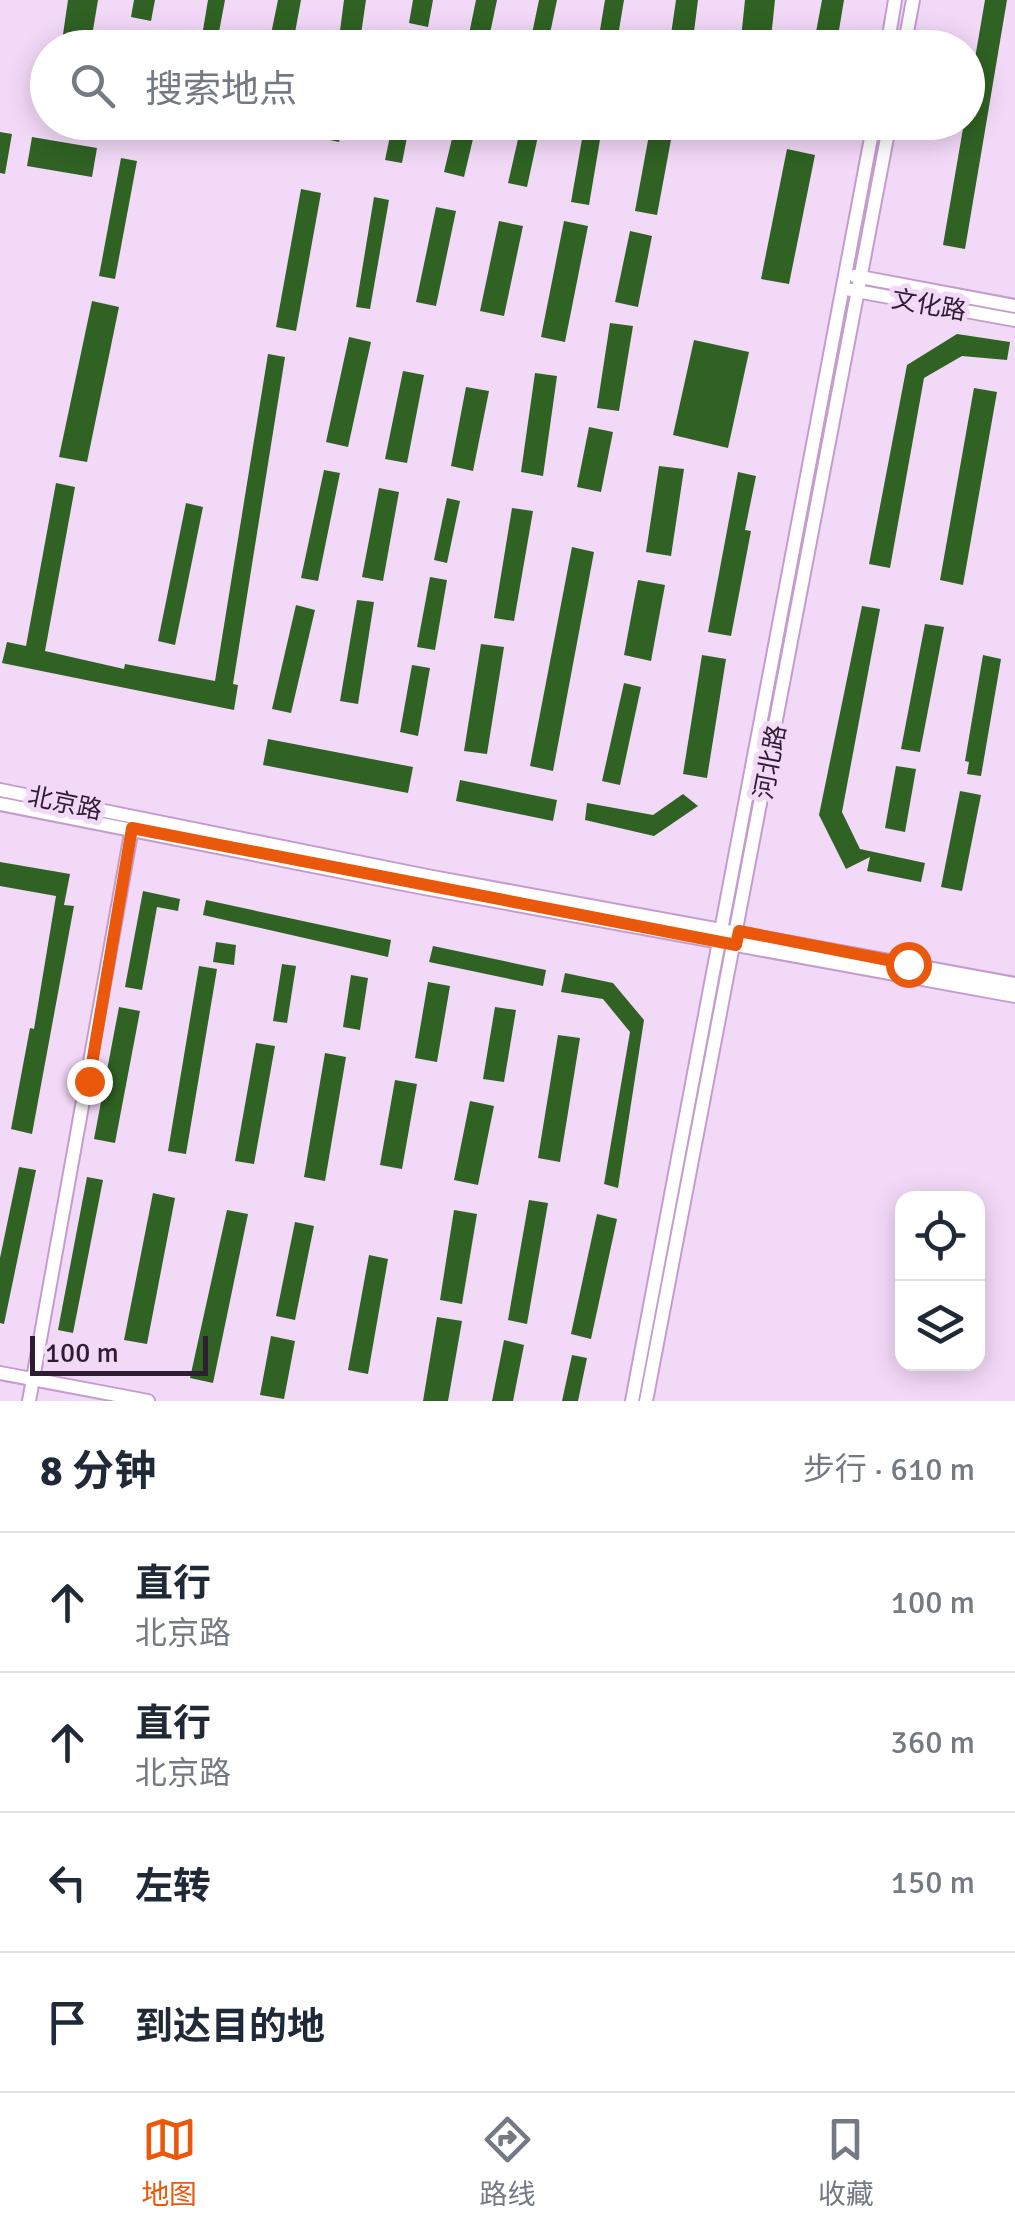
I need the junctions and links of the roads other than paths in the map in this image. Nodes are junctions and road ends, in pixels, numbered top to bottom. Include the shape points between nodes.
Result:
1 (895, 0) edge
2 (913, 0) edge
3 (890, 30) edge
4 (907, 30) edge
5 (872, 140) edge
6 (886, 140) edge
7 (852, 283) junction
8 (1015, 306) edge
9 (1015, 320) edge
10 (0, 790) edge
11 (0, 804) edge
12 (132, 828) junction
13 (730, 936) junction
14 (1015, 984) edge
15 (1015, 996) edge
16 (0, 1373) edge
17 (32, 1379) junction
18 (29, 1401) edge
19 (148, 1401) edge
20 (632, 1401) edge
21 (646, 1401) edge

1 - 3 street
2 - 4 street
5 - 7 street, 河北路
6 - 7 street, 河北路
7 - 8 street, 文化路
7 - 9 street, 文化路
7 - 13 street, 河北路
10 - 13 street, 北京路
11 - 12 street, 北京路
12 - 13 street, 北京路
12 - 17 street
13 - 14 street, 北京路
13 - 15 street, 北京路
13 - 20 street, 河北路
13 - 21 street, 河北路
16 - 17 street
17 - 18 street
17 - 19 street

